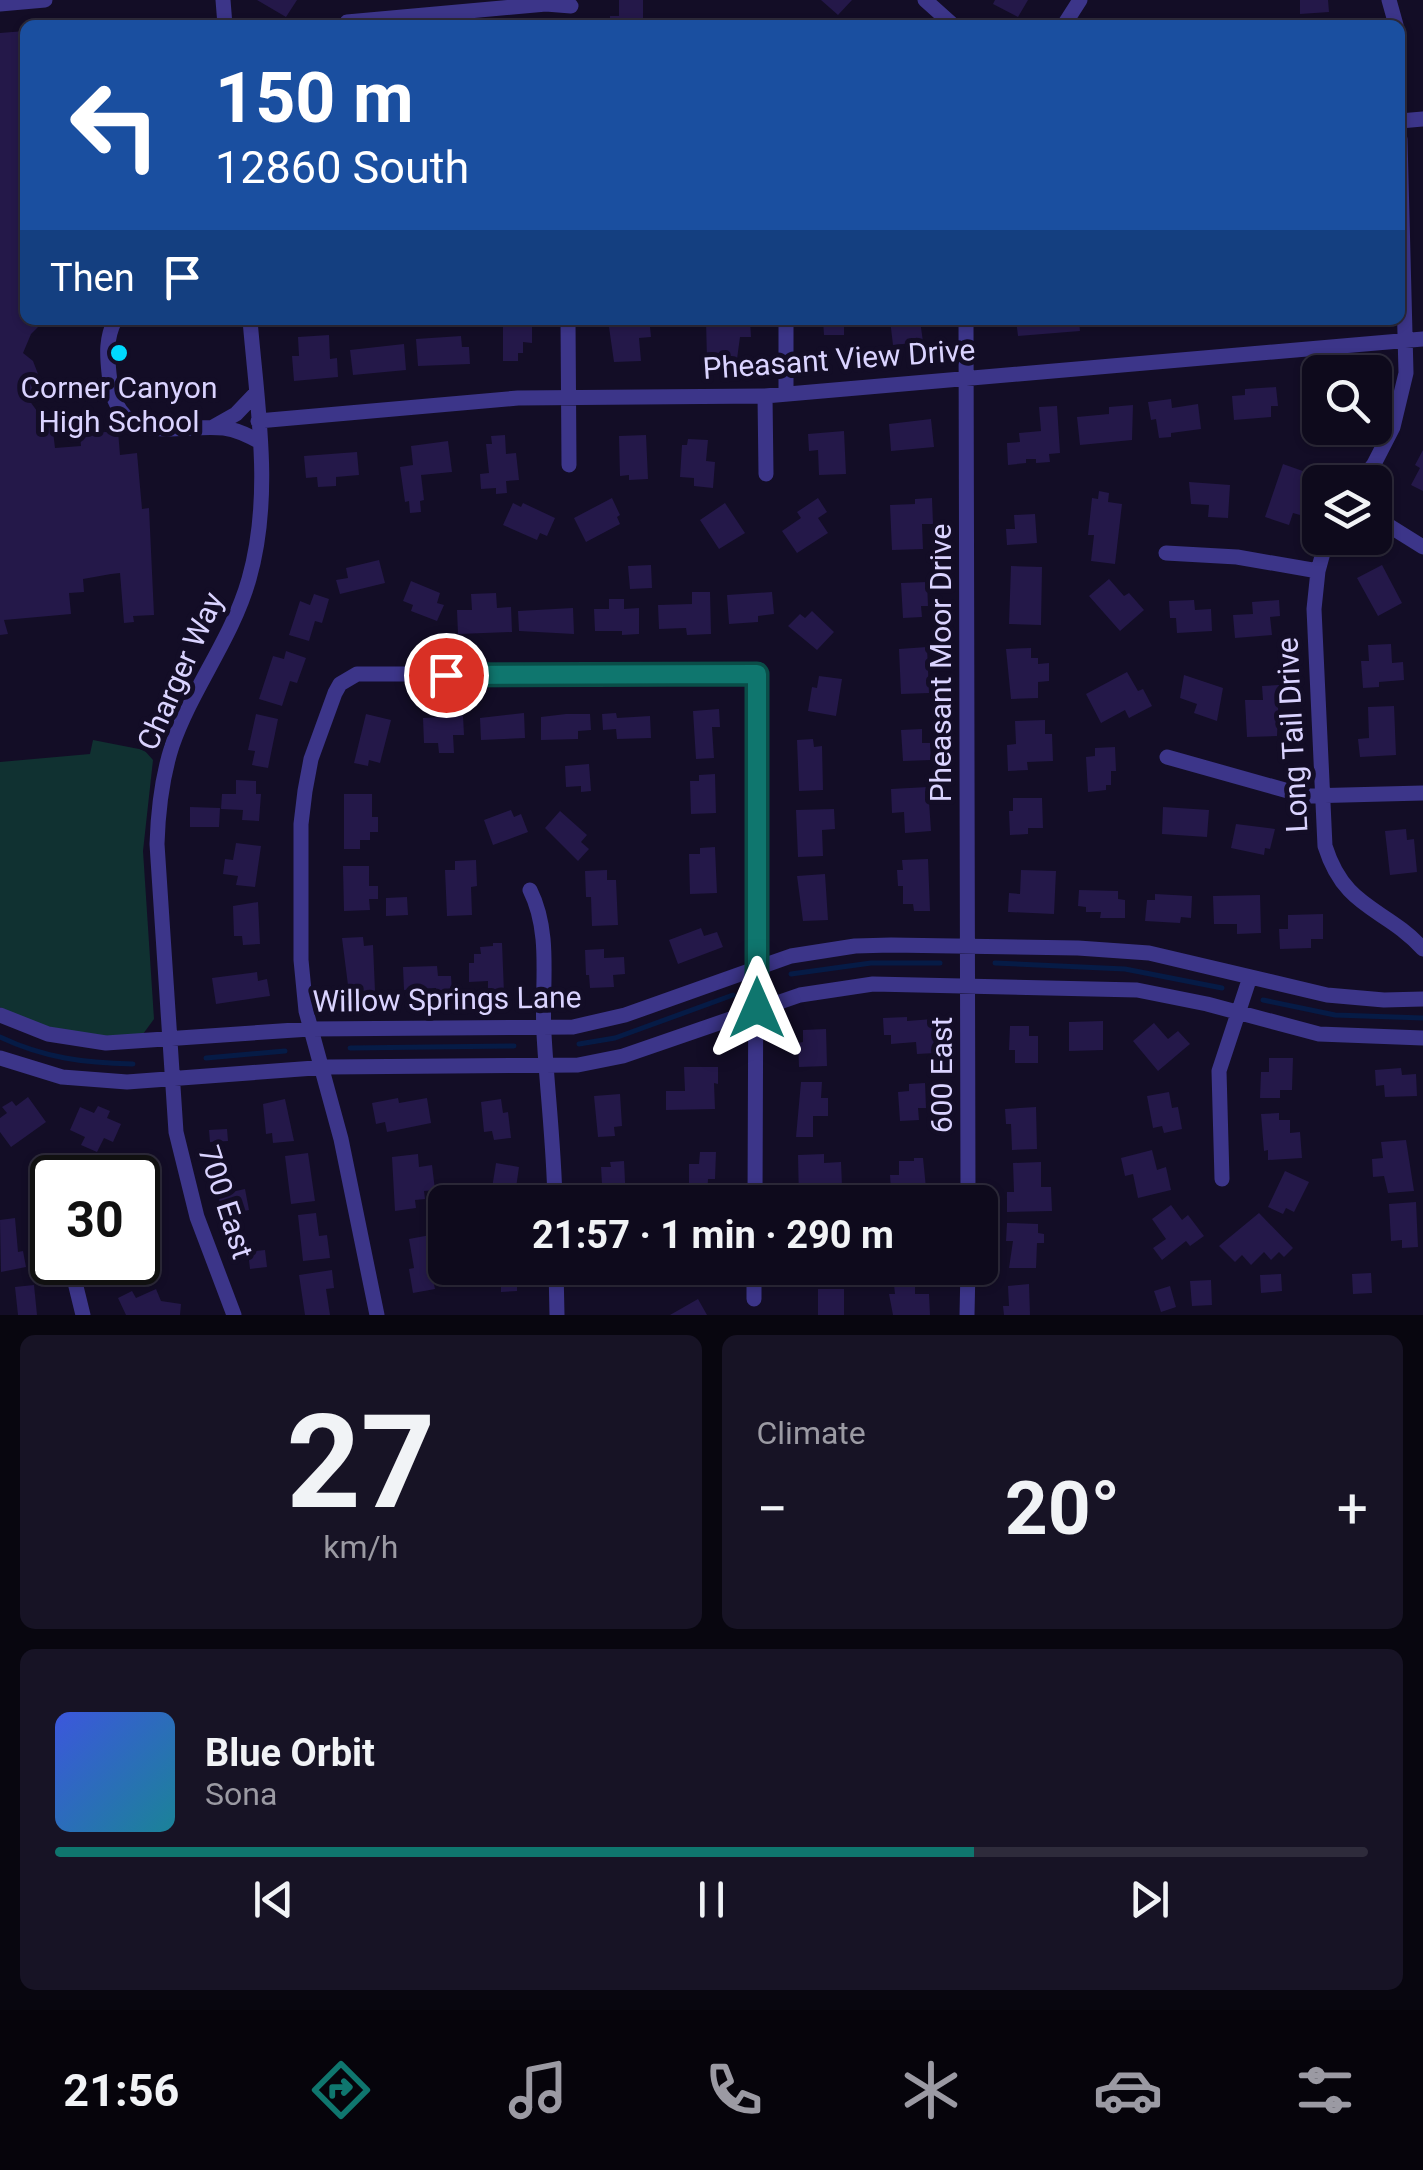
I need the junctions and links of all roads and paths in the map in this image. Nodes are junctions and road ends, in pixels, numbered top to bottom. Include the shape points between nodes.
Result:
1 (45, 0) edge
2 (925, 0) edge
3 (0, 4) edge
4 (571, 9) edge
5 (369, 20) edge
6 (947, 20) edge
7 (1405, 206) edge
8 (114, 325) edge
9 (250, 325) edge
10 (568, 325) edge
11 (786, 325) edge
12 (966, 325) edge
13 (1415, 339) edge
14 (966, 378) junction
15 (256, 393) junction
16 (786, 394) junction
17 (765, 396) junction
18 (567, 397) junction
19 (258, 421) junction
20 (210, 428) junction
21 (260, 442) junction
22 (569, 465) dead end
23 (1371, 465) edge
24 (766, 474) dead end
25 (1392, 528) edge
26 (1423, 547) edge
27 (1166, 553) dead end
28 (1322, 555) edge
29 (1318, 571) junction
30 (1167, 757) dead end
31 (1423, 793) edge
32 (1320, 796) junction
33 (530, 890) dead end
34 (970, 948) junction
35 (1423, 949) edge
36 (757, 967) junction
37 (1250, 977) junction
38 (969, 986) junction
39 (1423, 999) edge
40 (757, 1008) junction
41 (1237, 1013) junction
42 (0, 1015) edge
43 (543, 1028) junction
44 (310, 1029) junction
45 (1423, 1038) edge
46 (169, 1040) junction
47 (0, 1058) edge
48 (546, 1066) junction
49 (320, 1068) junction
50 (171, 1079) junction
51 (173, 1104) joint
52 (1222, 1179) dead end
53 (554, 1185) edge
54 (755, 1185) edge
55 (968, 1185) edge
56 (75, 1285) edge
57 (556, 1285) edge
58 (754, 1285) edge
59 (968, 1285) edge
60 (754, 1299) dead end
61 (82, 1315) edge
62 (234, 1315) edge
63 (377, 1315) edge
64 (557, 1315) edge
65 (967, 1315) edge

1 - 3 street
2 - 6 street
4 - 5 street via 546,4
7 - 13 street
8 - 20 street via 107,349 121,409 152,429
9 - 15 street, Charger Way
10 - 18 street
11 - 16 street
12 - 14 street, Pheasant Moor Drive
13 - 14 street, Pheasant View Drive
13 - 23 street via 1398,412
14 - 16 street, Pheasant View Drive
14 - 34 street, Pheasant Moor Drive
15 - 19 street, Charger Way
15 - 20 street
16 - 17 street, Pheasant View Drive
17 - 18 street, Pheasant View Drive
17 - 24 street
18 - 19 street, Pheasant View Drive
18 - 22 street
19 - 21 street, Charger Way
20 - 21 street
21 - 46 street, Charger Way via 260,513 250,577 172,748 160,804 157,864
25 - 26 street
27 - 29 street
28 - 29 street, Long Tail Drive
29 - 32 street, Long Tail Drive
30 - 32 street
31 - 32 street
32 - 35 street, Long Tail Drive via 1325,846 1339,880
33 - 43 street via 543,927
34 - 36 street, Willow Springs Lane via 855,946
34 - 37 street, Willow Springs Lane via 1149,952
34 - 38 street, 600 East
36 - 40 street
36 - 43 street, Willow Springs Lane via 626,1015
36 - 44 street via 757,674 365,673 348,678 336,693 304,791 301,960
37 - 39 street, Willow Springs Lane via 1327,995
37 - 41 street
38 - 40 street via 852,985
38 - 41 street via 1137,990
38 - 55 street, 600 East
40 - 48 street via 623,1056
40 - 54 street
41 - 45 street via 1319,1034
41 - 52 street via 1219,1071
42 - 46 street, Willow Springs Lane via 68,1039
43 - 44 street, Willow Springs Lane
43 - 48 street
44 - 46 street, Willow Springs Lane
44 - 49 street
46 - 50 street, Charger Way
47 - 50 street via 88,1080
48 - 49 street
48 - 53 street
49 - 50 street
49 - 63 street
50 - 51 street, Charger Way
51 - 62 street, 700 East via 188,1187
56 - 61 street
57 - 64 street
58 - 60 street
59 - 65 street

